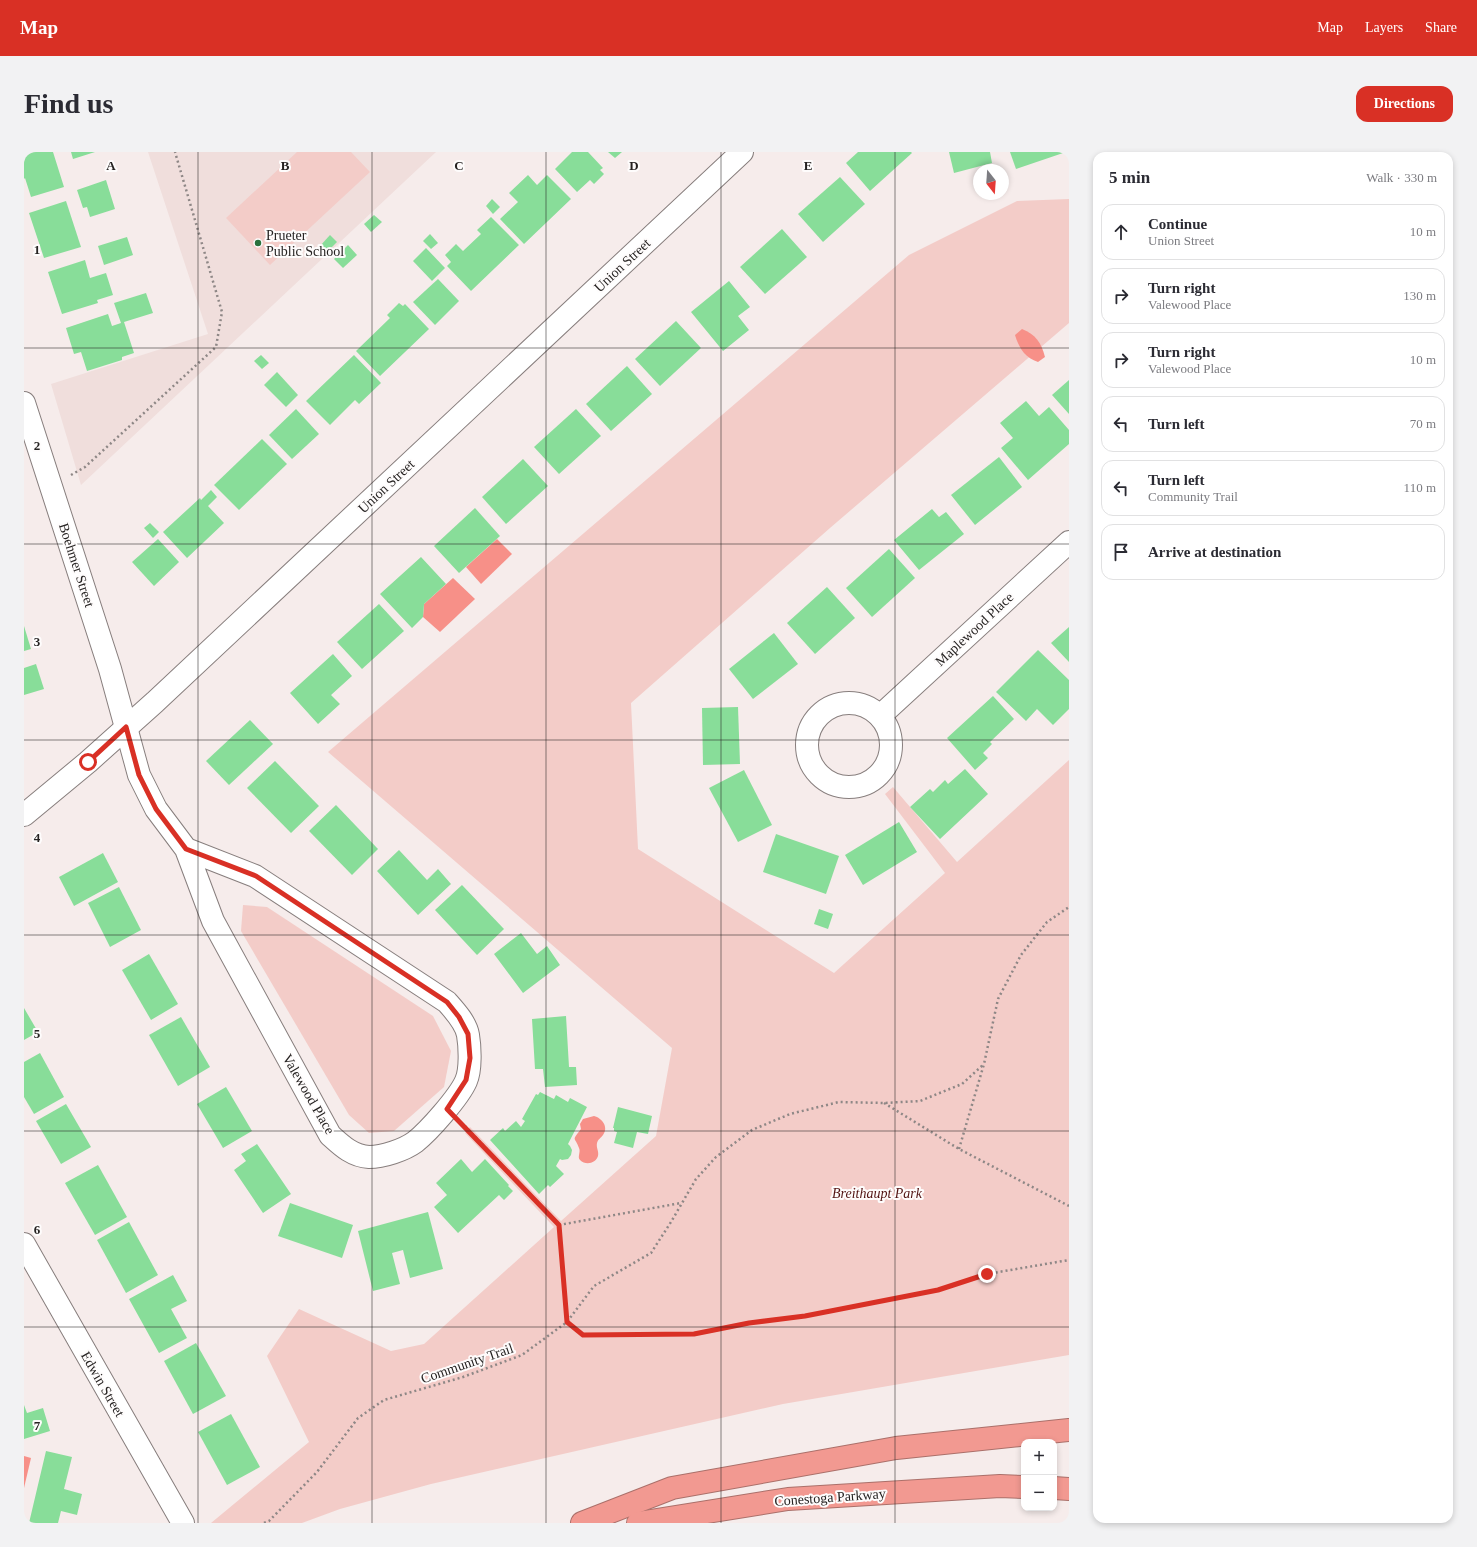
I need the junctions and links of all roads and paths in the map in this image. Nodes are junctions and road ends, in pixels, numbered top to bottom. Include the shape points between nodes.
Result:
1 (175, 152) edge
2 (742, 152) edge
3 (24, 403) edge
4 (51, 485) junction
5 (1069, 542) edge
6 (880, 716) dead end
7 (126, 727) junction
8 (24, 815) edge
9 (186, 849) junction
10 (1069, 907) edge
11 (984, 1064) junction
12 (884, 1103) junction
13 (447, 1109) junction
14 (959, 1149) junction
15 (681, 1203) junction
16 (1069, 1206) edge
17 (559, 1225) junction
18 (26, 1253) edge
19 (1069, 1260) edge
20 (567, 1322) junction
21 (1069, 1430) edge
22 (1021, 1487) edge
23 (1057, 1488) edge
24 (1069, 1489) edge
25 (183, 1523) edge
26 (264, 1523) edge
27 (582, 1523) edge
28 (638, 1523) edge

1 - 4 path via 222,312 216,346 85,467
2 - 7 street, Union Street
3 - 4 street, Boehmer Street
4 - 7 street, Boehmer Street
5 - 6 street, Maplewood Place
7 - 8 street, Union Street
7 - 9 street, Valewood Place via 139,775 156,809
9 - 13 street, Valewood Place via 256,876 447,1002 468,1034 470,1058 466,1080
9 - 13 street, Valewood Place via 213,921 330,1134 347,1151 368,1157 394,1152 415,1142
10 - 11 path via 1047,922 1021,955 998,999
11 - 12 path, Community Trail via 962,1084 920,1101
11 - 14 path
12 - 14 path
12 - 15 path, Community Trail via 838,1102 790,1114 752,1130 716,1157
13 - 17 path
14 - 16 path
15 - 17 path
15 - 20 path, Community Trail via 650,1253 594,1286
17 - 20 path
18 - 25 street, Edwin Street
19 - 20 path via 987,1274 938,1290 694,1334 583,1335
20 - 26 path, Community Trail via 522,1355 463,1377 384,1400 358,1418 316,1472 269,1521
21 - 27 highway via 896,1448 672,1488
22 - 28 highway, Conestoga Parkway via 788,1499
23 - 24 highway

